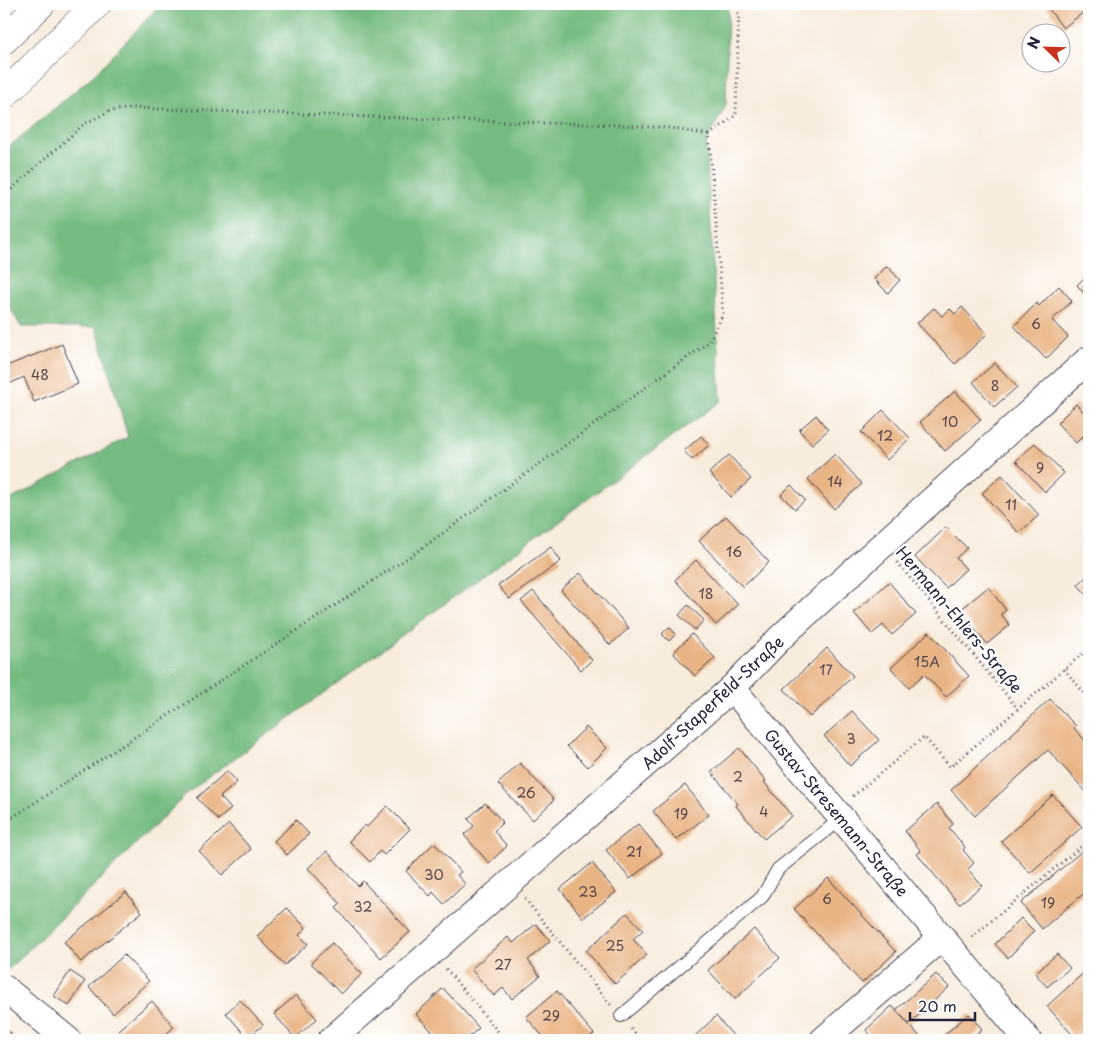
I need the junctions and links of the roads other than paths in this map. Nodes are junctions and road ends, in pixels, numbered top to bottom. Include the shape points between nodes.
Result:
1 (41, 4) edge
2 (98, 4) edge
3 (4, 40) edge
4 (4, 95) edge
5 (1089, 360) edge
6 (732, 688) junction
7 (838, 815) junction
8 (948, 944) junction
9 (4, 988) edge
10 (621, 1016) road end
11 (68, 1040) edge
12 (331, 1040) edge
13 (823, 1040) edge
14 (1028, 1040) edge

1 - 3 highway
2 - 4 highway
5 - 6 street, Adolf-Staperfeld-Straße via 882,544
6 - 7 street, Gustav-Stresemann-Straße
6 - 12 street, Adolf-Staperfeld-Straße
7 - 8 street, Gustav-Stresemann-Straße
7 - 10 lane via 778,869 762,897
8 - 13 street
8 - 14 street, Gustav-Stresemann-Straße
9 - 11 street

